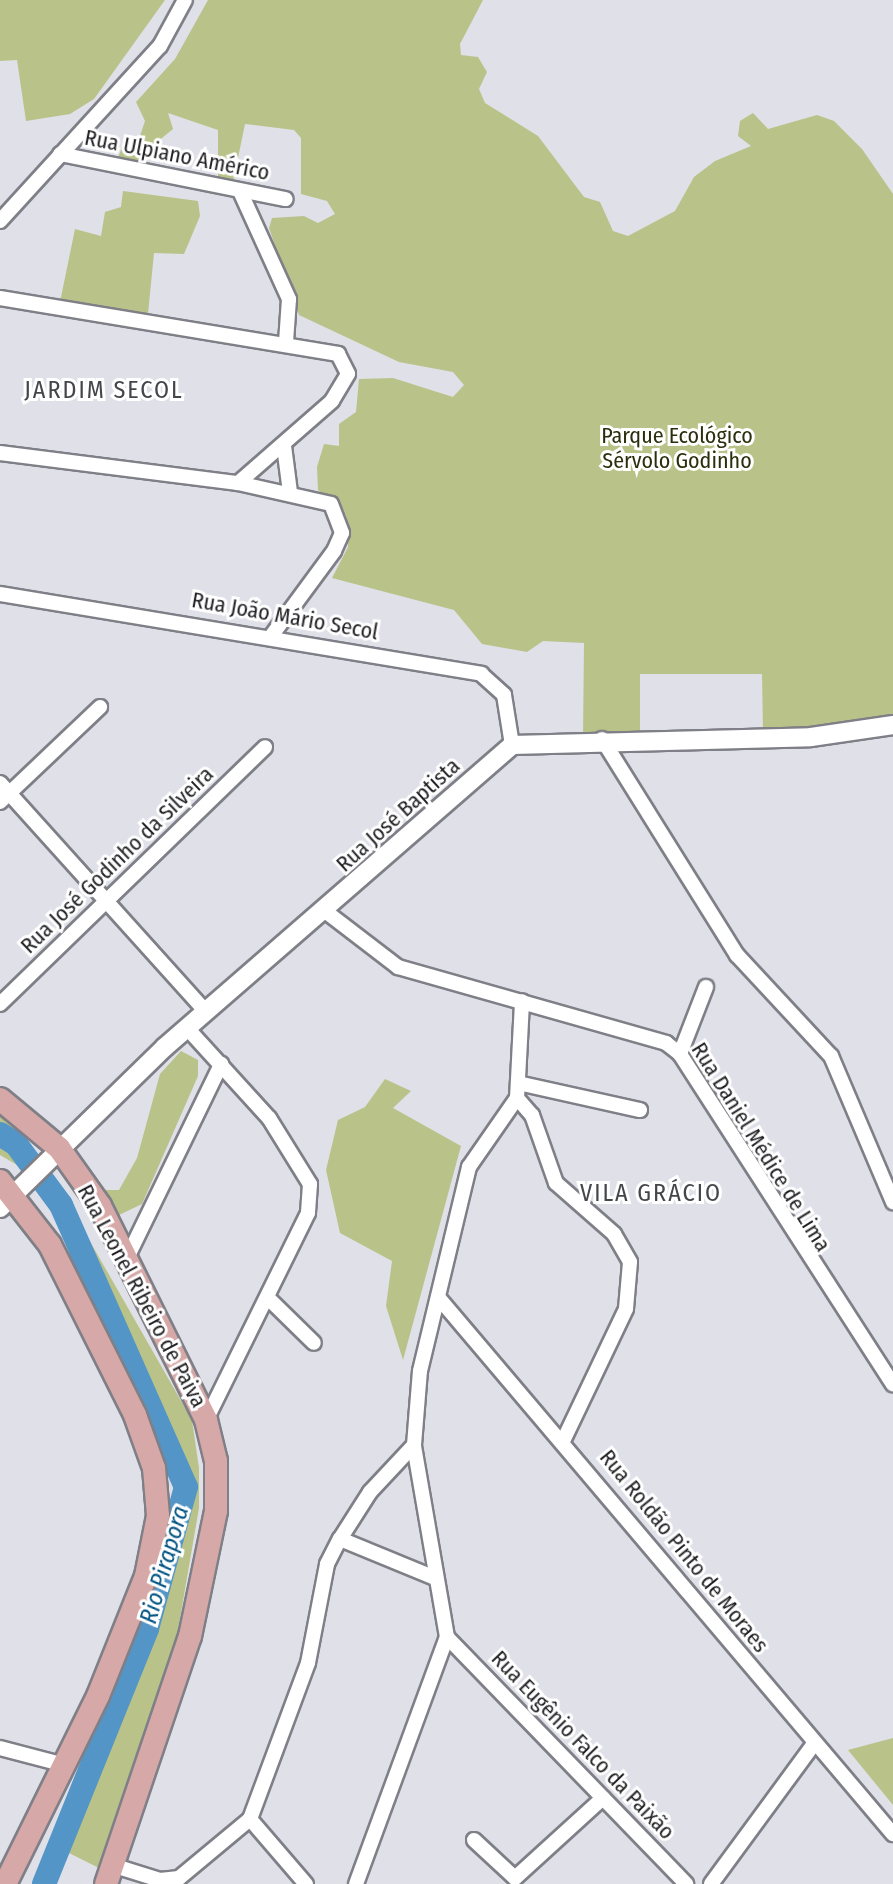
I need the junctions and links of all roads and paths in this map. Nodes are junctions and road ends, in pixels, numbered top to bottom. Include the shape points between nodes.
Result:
1 (185, 0) edge
2 (60, 154) junction
3 (240, 191) junction
4 (286, 199) dead end
5 (0, 221) edge
6 (0, 298) edge
7 (286, 342) junction
8 (284, 446) junction
9 (0, 453) edge
10 (238, 483) junction
11 (290, 492) junction
12 (0, 594) edge
13 (272, 635) junction
14 (100, 707) dead end
15 (893, 725) edge
16 (602, 739) junction
17 (512, 745) junction
18 (265, 747) dead end
19 (3, 792) edge
20 (105, 902) junction
21 (325, 911) junction
22 (706, 987) dead end
23 (522, 1001) junction
24 (0, 1004) edge
25 (206, 1012) junction
26 (187, 1028) junction
27 (680, 1054) junction
28 (221, 1064) junction
29 (518, 1091) junction
30 (0, 1099) edge
31 (640, 1110) dead end
32 (55, 1153) junction
33 (5, 1194) edge
34 (893, 1202) edge
35 (127, 1258) junction
36 (438, 1297) junction
37 (268, 1298) junction
38 (314, 1343) dead end
39 (893, 1384) edge
40 (206, 1420) junction
41 (564, 1439) junction
42 (414, 1445) junction
43 (340, 1539) junction
44 (435, 1578) junction
45 (447, 1637) junction
46 (814, 1744) junction
47 (0, 1748) edge
48 (65, 1765) junction
49 (603, 1798) junction
50 (250, 1819) junction
51 (893, 1834) edge
52 (474, 1840) dead end
53 (111, 1875) edge
54 (5, 1884) edge
55 (306, 1884) edge
56 (356, 1884) edge
57 (686, 1884) edge
58 (711, 1884) edge

1 - 2 street via 160,46
2 - 3 street, Rua Ulpiano Américo
2 - 5 street
3 - 4 street, Rua Ulpiano Américo
3 - 7 street via 289,299
6 - 7 street
7 - 8 street via 338,354 348,374 332,401
8 - 10 street
8 - 11 street
9 - 10 street
10 - 11 street
11 - 13 street via 331,504 342,533
12 - 13 street, Rua João Mário Secol
13 - 17 street, Rua João Mário Secol via 481,674 504,695
14 - 19 street
15 - 16 street via 811,737
16 - 17 street
16 - 34 street via 737,955 831,1056
17 - 21 street, Rua José Baptista
18 - 20 street, Rua José Godinho da Silveira
19 - 20 street
20 - 24 street, Rua José Godinho da Silveira
20 - 25 street
21 - 23 street, Rua Daniel Médice de Lima via 398,967
21 - 25 street, Rua José Baptista
22 - 27 street
23 - 27 street, Rua Daniel Médice de Lima via 666,1043
23 - 29 street
25 - 26 street, Rua José Baptista
26 - 28 street
26 - 32 street, Rua José Baptista
27 - 39 street, Rua Daniel Médice de Lima via 787,1230
28 - 35 street
28 - 37 street via 269,1118 310,1184 308,1213
29 - 31 street
29 - 36 street via 469,1167
29 - 41 street via 556,1183 614,1234 630,1262 626,1309
30 - 32 main road, Rua Leonel Ribeiro de Paiva
32 - 33 street, Rua José Baptista
32 - 35 main road, Rua Leonel Ribeiro de Paiva
33 - 48 main road via 54,1252 154,1468 158,1516 146,1576
35 - 40 main road, Rua Leonel Ribeiro de Paiva
36 - 41 street, Rua Roldão Pinto de Moraes
36 - 42 street via 420,1371
37 - 38 street
37 - 40 street
40 - 53 main road, Rua Leonel Ribeiro de Paiva via 216,1511 169,1711
41 - 46 street, Rua Roldão Pinto de Moraes
42 - 43 street via 370,1492
42 - 44 street
43 - 44 street
43 - 50 street via 327,1564 308,1663
44 - 45 street
45 - 49 street, Rua Eugênio Falco da Paixão
45 - 56 street
46 - 51 street, Rua Roldão Pinto de Moraes
46 - 58 street
47 - 48 street
48 - 54 main road
49 - 52 street via 515,1878
49 - 57 street, Rua Eugênio Falco da Paixão
50 - 53 street via 179,1878
50 - 55 street

